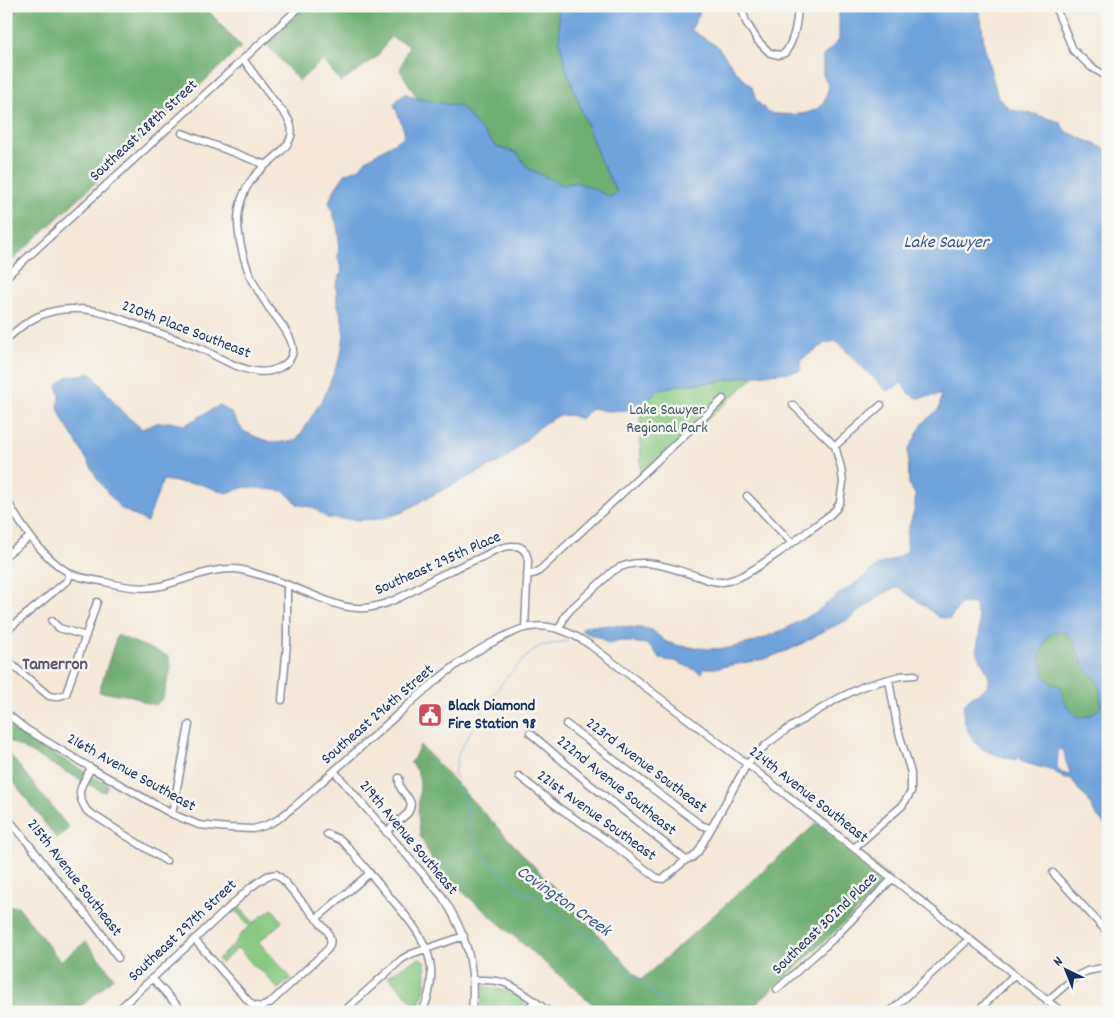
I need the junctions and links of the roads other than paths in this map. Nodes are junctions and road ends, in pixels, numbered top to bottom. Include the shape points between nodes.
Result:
1 (301, 6) edge
2 (741, 6) edge
3 (798, 6) edge
4 (1055, 6) edge
5 (243, 58) junction
6 (1108, 77) edge
7 (182, 133) dead end
8 (266, 164) junction
9 (6, 277) edge
10 (6, 340) edge
11 (723, 399) dead end
12 (794, 405) dead end
13 (881, 405) dead end
14 (835, 446) junction
15 (747, 496) dead end
16 (6, 498) edge
17 (30, 537) junction
18 (792, 543) junction
19 (6, 555) edge
20 (70, 574) junction
21 (528, 575) junction
22 (287, 585) junction
23 (97, 602) dead end
24 (52, 621) dead end
25 (525, 628) junction
26 (559, 629) junction
27 (6, 631) edge
28 (86, 636) junction
29 (6, 658) edge
30 (915, 674) dead end
31 (889, 680) junction
32 (282, 700) dead end
33 (6, 713) edge
34 (566, 724) dead end
35 (189, 725) dead end
36 (530, 733) dead end
37 (747, 764) junction
38 (91, 768) junction
39 (334, 771) junction
40 (519, 776) dead end
41 (399, 778) dead end
42 (172, 814) junction
43 (6, 817) edge
44 (710, 828) junction
45 (253, 829) joint
46 (386, 832) junction
47 (327, 834) dead end
48 (854, 848) junction
49 (686, 860) junction
50 (166, 861) dead end
51 (370, 873) junction
52 (1054, 873) dead end
53 (892, 879) junction
54 (316, 920) junction
55 (1108, 933) edge
56 (464, 936) junction
57 (194, 939) junction
58 (969, 939) junction
59 (427, 949) junction
60 (118, 958) dead end
61 (1108, 967) edge
62 (1014, 975) junction
63 (152, 978) junction
64 (473, 980) junction
65 (778, 989) dead end
66 (1047, 1001) junction
67 (535, 1002) junction
68 (116, 1012) edge
69 (183, 1012) edge
70 (343, 1012) edge
71 (422, 1012) edge
72 (472, 1012) edge
73 (524, 1012) edge
74 (549, 1012) edge
75 (890, 1012) edge
76 (977, 1012) edge
77 (1062, 1012) edge

1 - 5 street, Southeast 288th Street
2 - 3 street via 758,41 770,53 779,55 790,46 796,31
4 - 6 street via 1073,50 1091,68
5 - 8 street via 292,128 286,148
5 - 9 street, Southeast 288th Street
7 - 8 street
8 - 10 street, 220th Place Southeast via 251,179 244,194 238,220 240,242 250,275 292,345 291,356 285,364 262,372 241,368 192,345 94,310 57,311 33,318
11 - 21 street via 539,571
12 - 14 street
13 - 14 street
14 - 18 street via 841,467 840,502 830,516
15 - 18 street
16 - 17 street
17 - 19 street
17 - 20 street
18 - 26 street via 757,567 726,581 715,582 651,562 620,566 564,616
20 - 22 street via 145,588 229,568
20 - 27 street via 68,580
21 - 22 street, Southeast 295th Place via 526,552 509,546 446,573 395,600 373,607 358,609 344,606
21 - 25 street, Southeast 295th Place
22 - 32 street via 287,643
23 - 28 street
24 - 28 street via 59,628
25 - 26 street, 224th Avenue Southeast
25 - 39 street, Southeast 296th Street via 491,643 464,660
26 - 37 street, 224th Avenue Southeast via 590,645
28 - 29 street via 68,691 63,696 50,696
30 - 31 street
31 - 37 street via 864,686 836,699 766,744
31 - 48 street via 897,726 911,773 911,792 902,806
33 - 38 street, 216th Avenue Southeast
34 - 44 street, 223rd Avenue Southeast via 701,825
35 - 42 street
36 - 49 street, 222nd Avenue Southeast
37 - 44 street
37 - 48 street, 224th Avenue Southeast
38 - 42 street, 216th Avenue Southeast
38 - 50 street via 79,790 86,811
39 - 45 street, Southeast 296th Street via 277,820
39 - 46 street, 219th Avenue Southeast
40 - 49 street, 221st Avenue Southeast via 657,878 663,878
41 - 46 street via 411,809
42 - 45 street, 216th Avenue Southeast via 199,825
43 - 60 street, 215th Avenue Southeast
44 - 49 street via 698,852
46 - 56 street, 219th Avenue Southeast via 442,896
47 - 51 street via 341,840
48 - 53 street, 224th Avenue Southeast
51 - 54 street
51 - 59 street via 411,921
52 - 55 street
53 - 58 street, 224th Avenue Southeast
53 - 65 street, Southeast 302nd Place
54 - 57 street, Southeast 297th Street via 283,880 272,874 257,883
54 - 57 street via 330,937 327,950 263,1006 251,1004
56 - 59 street
56 - 64 street, 219th Avenue Southeast
57 - 63 street, Southeast 297th Street
58 - 62 street, 224th Avenue Southeast
58 - 75 street
59 - 70 street via 402,959
59 - 71 street via 432,974 430,993
61 - 66 street via 1075,977
62 - 66 street, 224th Avenue Southeast
62 - 76 street
63 - 68 street, Southeast 297th Street
63 - 69 street
64 - 67 street via 506,984
64 - 72 street, 219th Avenue Southeast
66 - 77 street, 224th Avenue Southeast
67 - 73 street
67 - 74 street

